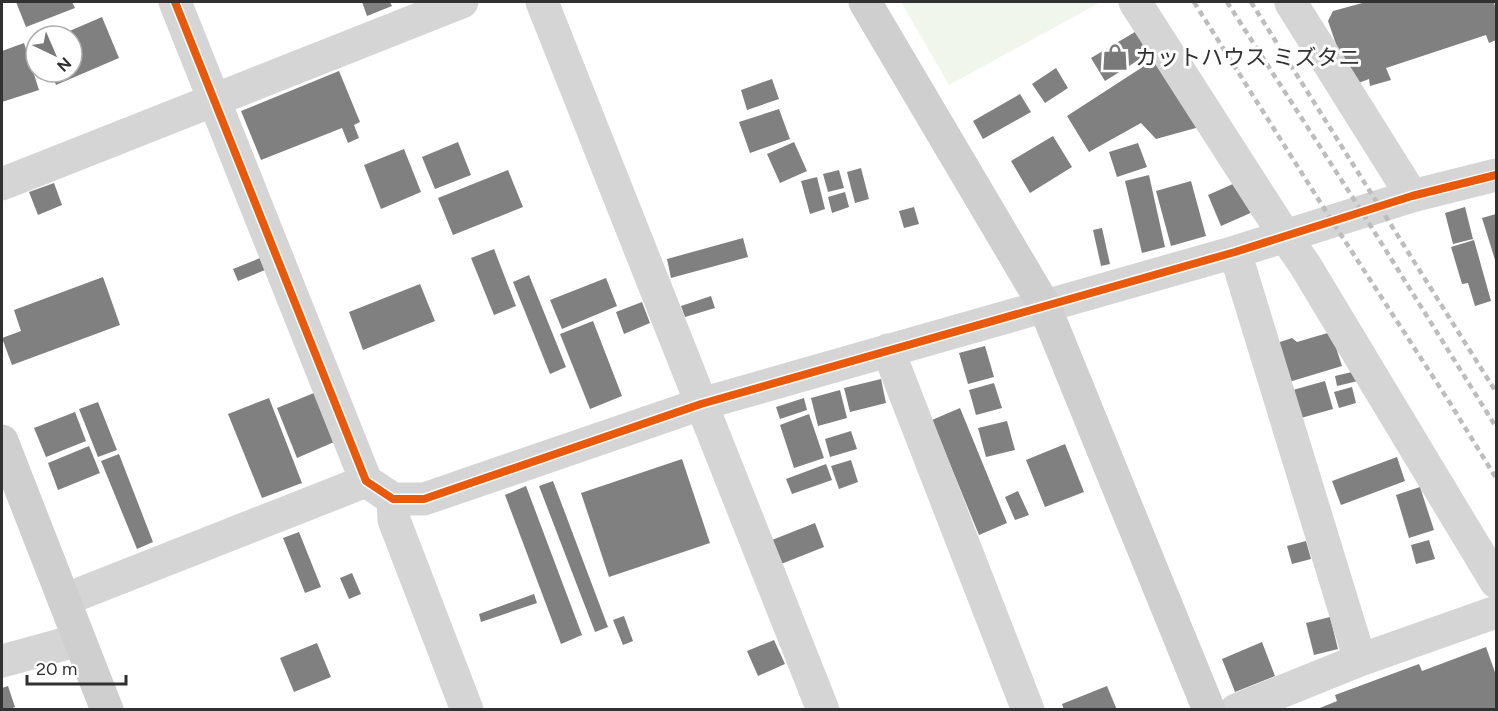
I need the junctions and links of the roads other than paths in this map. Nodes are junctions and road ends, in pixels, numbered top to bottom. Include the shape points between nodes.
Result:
1 (175, 2) edge
2 (462, 2) edge
3 (542, 2) edge
4 (866, 2) edge
5 (1136, 2) edge
6 (1292, 2) edge
7 (214, 100) junction
8 (1497, 175) edge
9 (2, 184) edge
10 (1412, 196) junction
11 (1285, 236) junction
12 (1235, 252) junction
13 (1044, 305) junction
14 (888, 350) junction
15 (701, 404) junction
16 (2, 441) edge
17 (9, 481) edge
18 (366, 481) junction
19 (393, 499) junction
20 (1497, 582) edge
21 (64, 600) junction
22 (1497, 612) edge
23 (80, 640) junction
24 (1360, 660) junction
25 (2, 661) edge
26 (106, 710) edge
27 (467, 710) edge
28 (823, 710) edge
29 (1028, 710) edge
30 (1209, 710) edge
31 (1236, 710) edge

1 - 7 street
2 - 7 street
3 - 15 street
4 - 13 street
5 - 11 street
6 - 10 street
7 - 9 street
7 - 18 street
8 - 10 street
10 - 11 street
11 - 12 street
11 - 20 street
12 - 13 street
12 - 24 street
13 - 14 street
13 - 30 street
14 - 15 street
14 - 29 street
15 - 19 street via 424,499
15 - 28 street
16 - 17 street
17 - 21 street
18 - 19 street
18 - 21 street
19 - 27 street via 394,520
21 - 23 street
22 - 24 street
23 - 25 street
23 - 26 street
24 - 31 street

